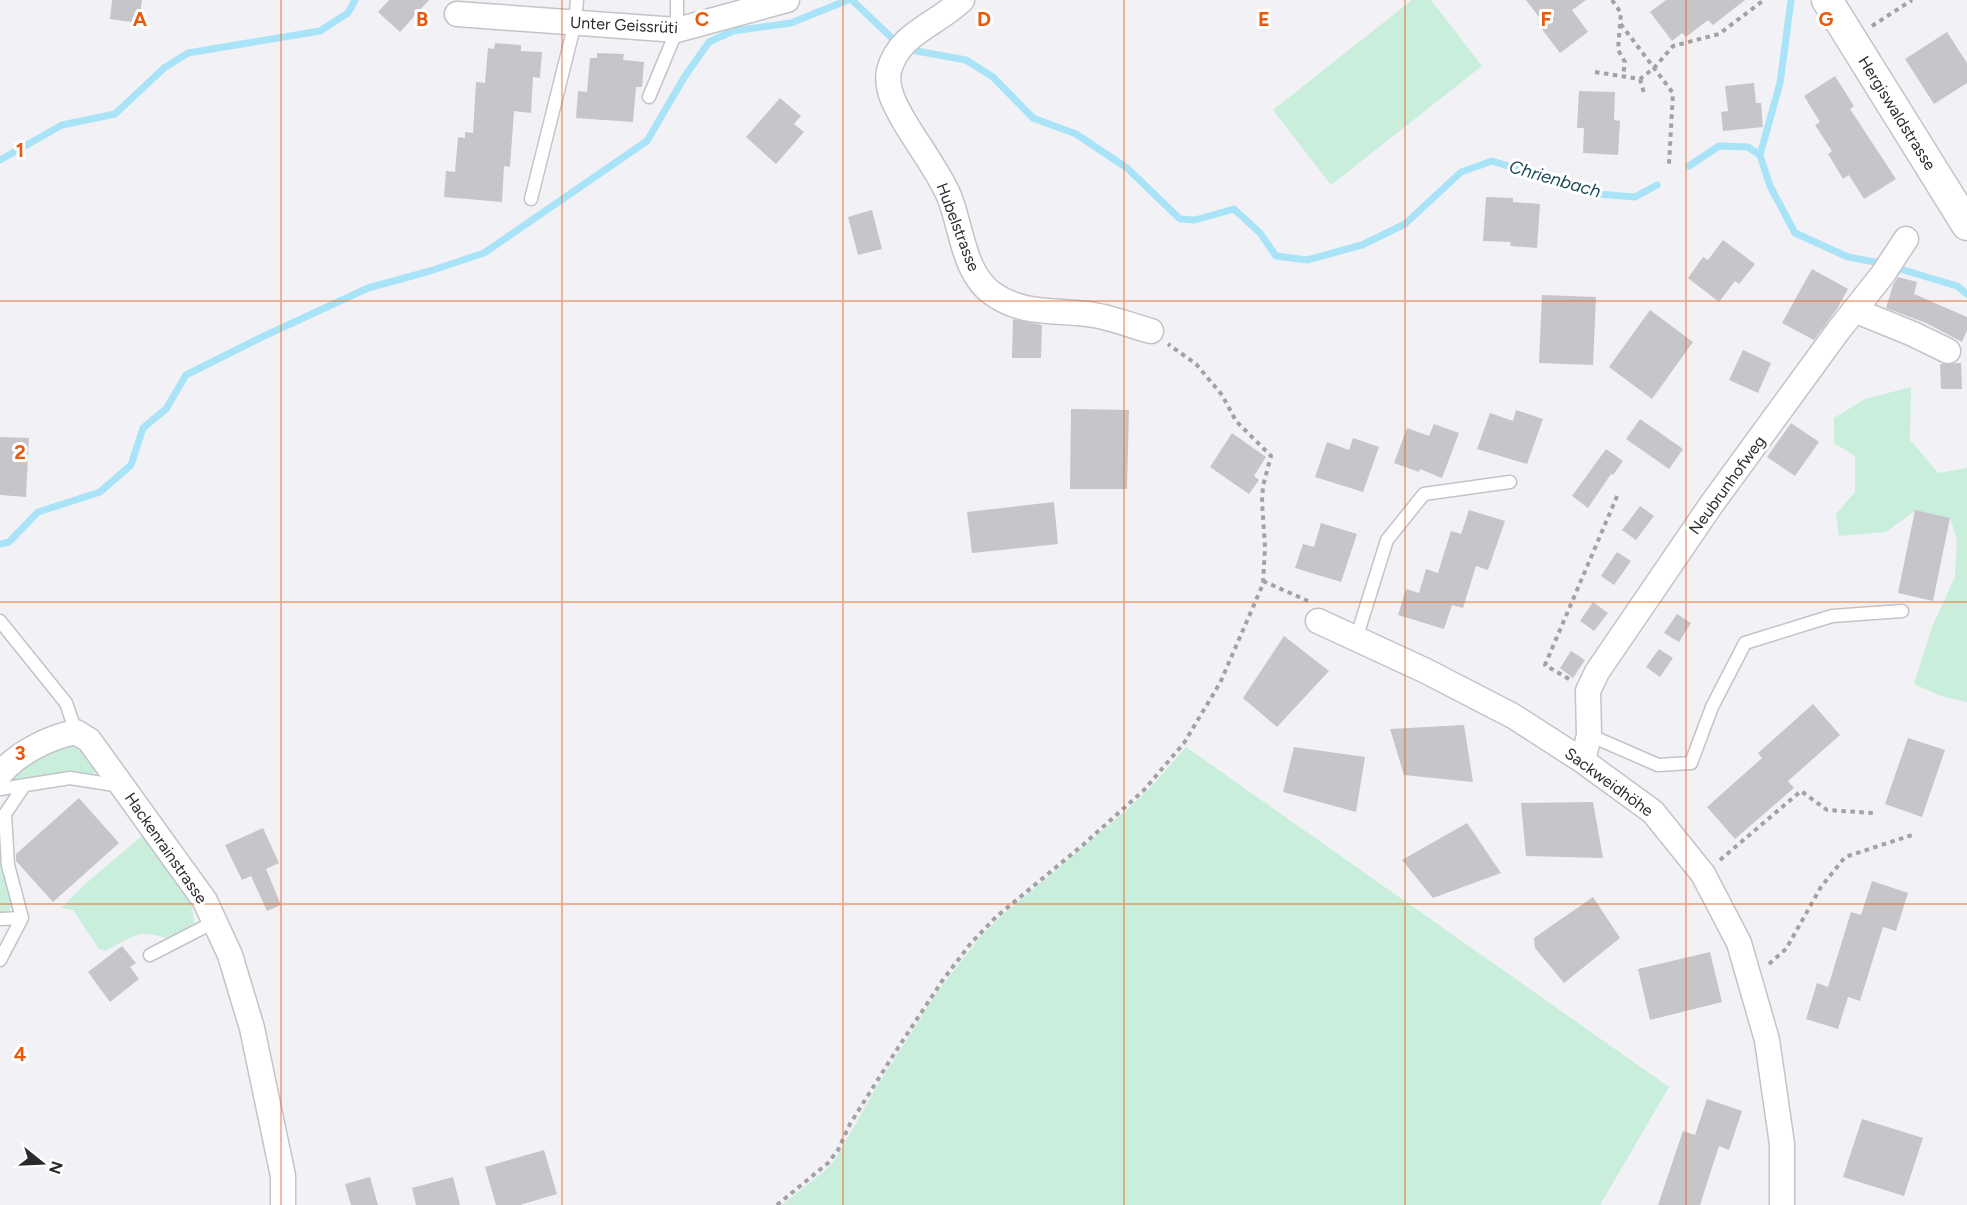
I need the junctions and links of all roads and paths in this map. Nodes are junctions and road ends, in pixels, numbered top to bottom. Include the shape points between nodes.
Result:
1 (677, 0) edge
2 (787, 0) edge
3 (962, 0) edge
4 (1612, 0) edge
5 (1764, 0) edge
6 (1827, 0) edge
7 (1912, 0) edge
8 (576, 11) edge
9 (457, 14) dead end
10 (1620, 23) junction
11 (677, 30) junction
12 (1864, 31) dead end
13 (1654, 68) junction
14 (1595, 72) dead end
15 (1623, 76) junction
16 (1641, 79) junction
17 (1644, 93) dead end
18 (649, 97) dead end
19 (1669, 164) dead end
20 (531, 199) dead end
21 (1967, 225) edge
22 (1906, 239) dead end
23 (1854, 310) junction
24 (1151, 331) joint
25 (1948, 351) dead end
26 (1510, 482) dead end
27 (1618, 494) dead end
28 (1263, 581) junction
29 (1902, 611) dead end
30 (0, 621) edge
31 (1318, 621) joint
32 (1356, 639) junction
33 (1588, 691) junction
34 (76, 732) junction
35 (1589, 735) junction
36 (1583, 761) junction
37 (0, 774) edge
38 (24, 786) junction
39 (123, 786) junction
40 (0, 789) edge
41 (1873, 813) dead end
42 (1912, 835) dead end
43 (1703, 874) junction
44 (22, 918) junction
45 (0, 919) edge
46 (214, 922) junction
47 (150, 955) dead end
48 (0, 960) edge
49 (1750, 981) junction
50 (283, 1205) edge
51 (777, 1205) edge
52 (1782, 1205) edge

1 - 11 lane
2 - 11 street, Unter Geissrüti
3 - 24 street, Hubelstrasse via 910,38 892,64 888,79 893,100 949,197 979,280 993,294 1012,304 1040,312 1094,315
4 - 10 path via 1622,13
5 - 13 path via 1719,34 1673,46
6 - 21 street, Hergiswaldstrasse
7 - 12 path
8 - 9 street, Unter Geissrüti
8 - 11 street, Unter Geissrüti
8 - 20 lane
10 - 13 path
10 - 15 path via 1618,50 1625,62
11 - 18 lane
13 - 16 path
13 - 19 path via 1673,93
14 - 15 path
15 - 16 path
16 - 17 path
22 - 23 street, Neubrunhofweg
23 - 25 street
23 - 33 street, Neubrunhofweg via 1711,505
24 - 28 path via 1196,364 1222,395 1236,421 1271,456 1263,486
26 - 32 lane via 1424,494 1388,540
27 - 33 path via 1545,665
28 - 31 path via 1323,608
28 - 51 path via 1220,683 1184,743 1144,790 971,943 900,1045 838,1150
29 - 35 lane via 1832,616 1745,643 1712,707 1691,763 1658,765
30 - 34 lane via 66,703
31 - 32 street, Sackweidhöhe
32 - 36 street, Sackweidhöhe via 1513,716
33 - 35 street, Neubrunhofweg
34 - 37 street via 60,735 11,761
34 - 39 street, Hackenrainstrasse via 89,740
35 - 36 street, Neubrunhofweg
36 - 43 street, Sackweidhöhe via 1653,812
38 - 39 lane via 70,778
38 - 40 lane
38 - 44 lane via 5,814 8,865
39 - 46 street, Hackenrainstrasse via 205,901
41 - 43 path via 1827,810 1801,791
42 - 49 path via 1845,857 1821,887 1786,949
43 - 49 street, Sackweidhöhe via 1739,943
44 - 45 lane
44 - 48 lane
46 - 47 lane
46 - 50 street, Hackenrainstrasse via 230,955 252,1028 283,1176
49 - 52 street, Sackweidhöhe via 1767,1040 1780,1134

